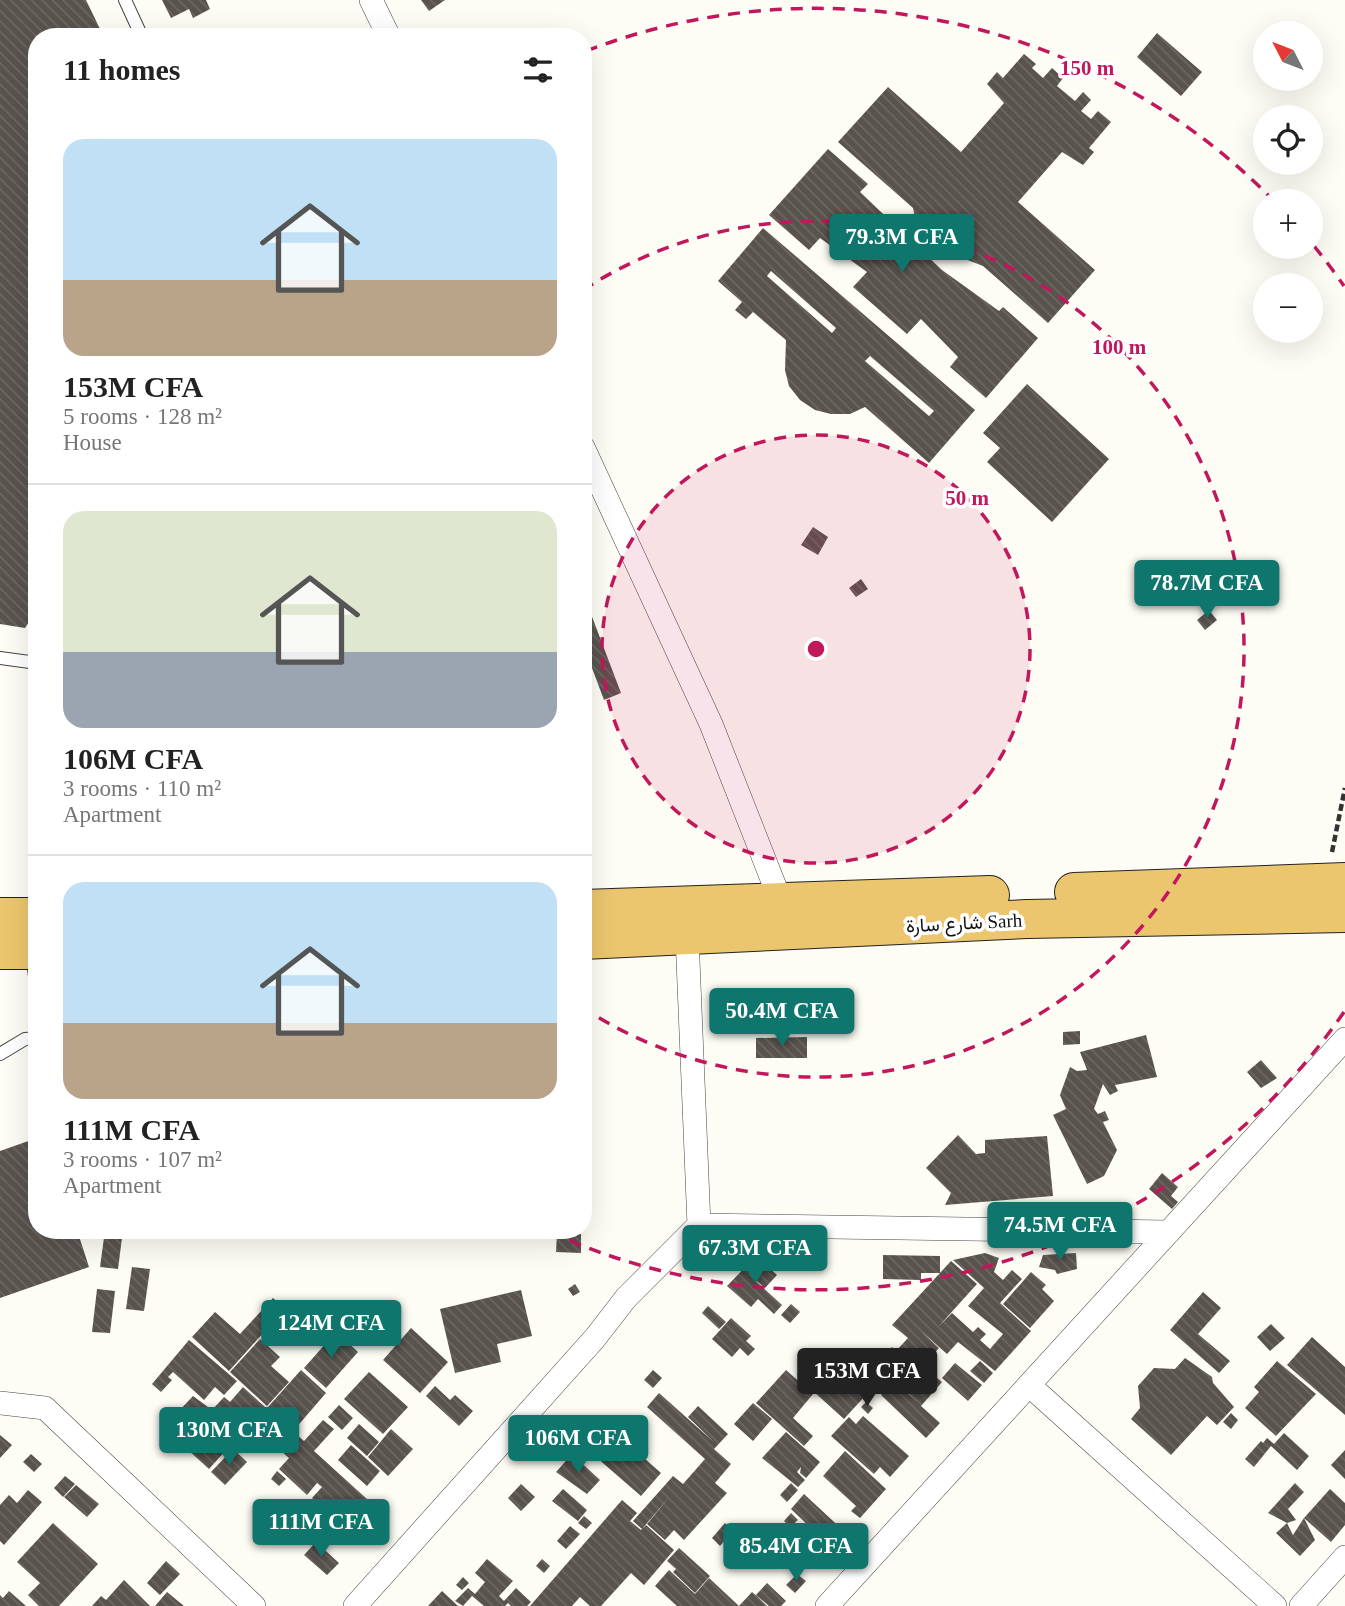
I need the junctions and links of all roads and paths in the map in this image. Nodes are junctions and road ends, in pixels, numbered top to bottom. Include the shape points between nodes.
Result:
1 (125, 0) edge
2 (371, 0) edge
3 (138, 28) edge
4 (385, 28) edge
5 (592, 466) edge
6 (0, 658) edge
7 (28, 662) edge
8 (1345, 788) edge
9 (1339, 892) edge
10 (781, 902) junction
11 (592, 909) edge
12 (0, 917) edge
13 (687, 936) junction
14 (592, 940) edge
15 (26, 942) edge
16 (28, 1039) edge
17 (1345, 1039) edge
18 (0, 1054) edge
19 (699, 1225) junction
20 (1169, 1232) junction
21 (1030, 1386) junction
22 (0, 1403) edge
23 (1345, 1557) edge
24 (254, 1606) edge
25 (355, 1606) edge
26 (828, 1606) edge
27 (1275, 1606) edge
28 (1301, 1606) edge

1 - 3 lane
2 - 4 street
5 - 10 street via 712,724
6 - 7 lane
8 - 9 path
9 - 10 highway, شارع سارة Sarh
9 - 13 highway, شارع سارة Sarh via 1027,919
10 - 11 highway, شارع سارة Sarh
12 - 15 highway
13 - 14 highway, شارع سارة Sarh
13 - 19 street
16 - 18 lane
17 - 20 street
19 - 20 street
19 - 25 street via 625,1298 595,1338
20 - 21 street
21 - 26 street
21 - 27 street
22 - 24 street via 45,1408
23 - 28 street

